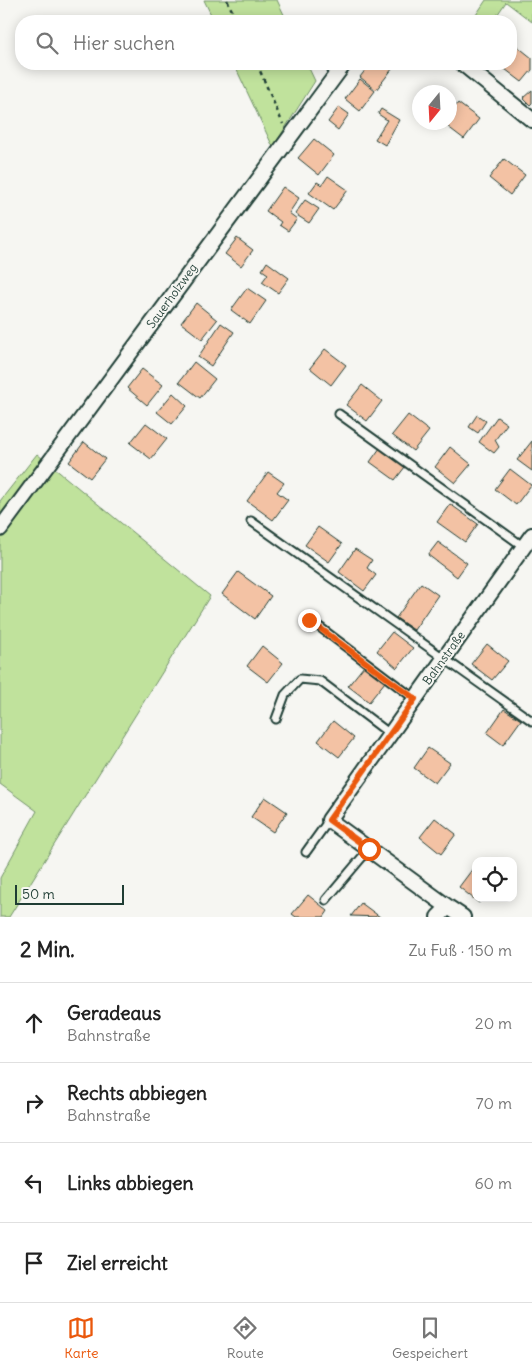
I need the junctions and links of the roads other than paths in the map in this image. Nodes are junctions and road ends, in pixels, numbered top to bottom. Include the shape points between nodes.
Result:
1 (340, 70) edge
2 (470, 70) edge
3 (532, 120) edge
4 (339, 414) dead end
5 (251, 521) dead end
6 (0, 529) edge
7 (532, 535) edge
8 (524, 547) junction
9 (309, 620) dead end
10 (444, 659) junction
11 (415, 699) junction
12 (276, 718) dead end
13 (532, 721) edge
14 (390, 734) junction
15 (329, 820) junction
16 (369, 849) junction
17 (306, 852) dead end
18 (326, 900) dead end
19 (443, 912) edge
20 (463, 917) edge

1 - 6 street, Sauerholzweg
2 - 3 street
4 - 8 lane
5 - 10 lane
7 - 8 street, Bahnstraße
8 - 10 street, Bahnstraße
9 - 11 lane
10 - 11 street, Bahnstraße
10 - 13 lane
11 - 14 street, Bahnstraße
12 - 14 lane via 285,695 300,680 320,681
14 - 15 street, Bahnstraße
15 - 16 street
15 - 17 lane
16 - 18 lane
16 - 19 street
19 - 20 street

